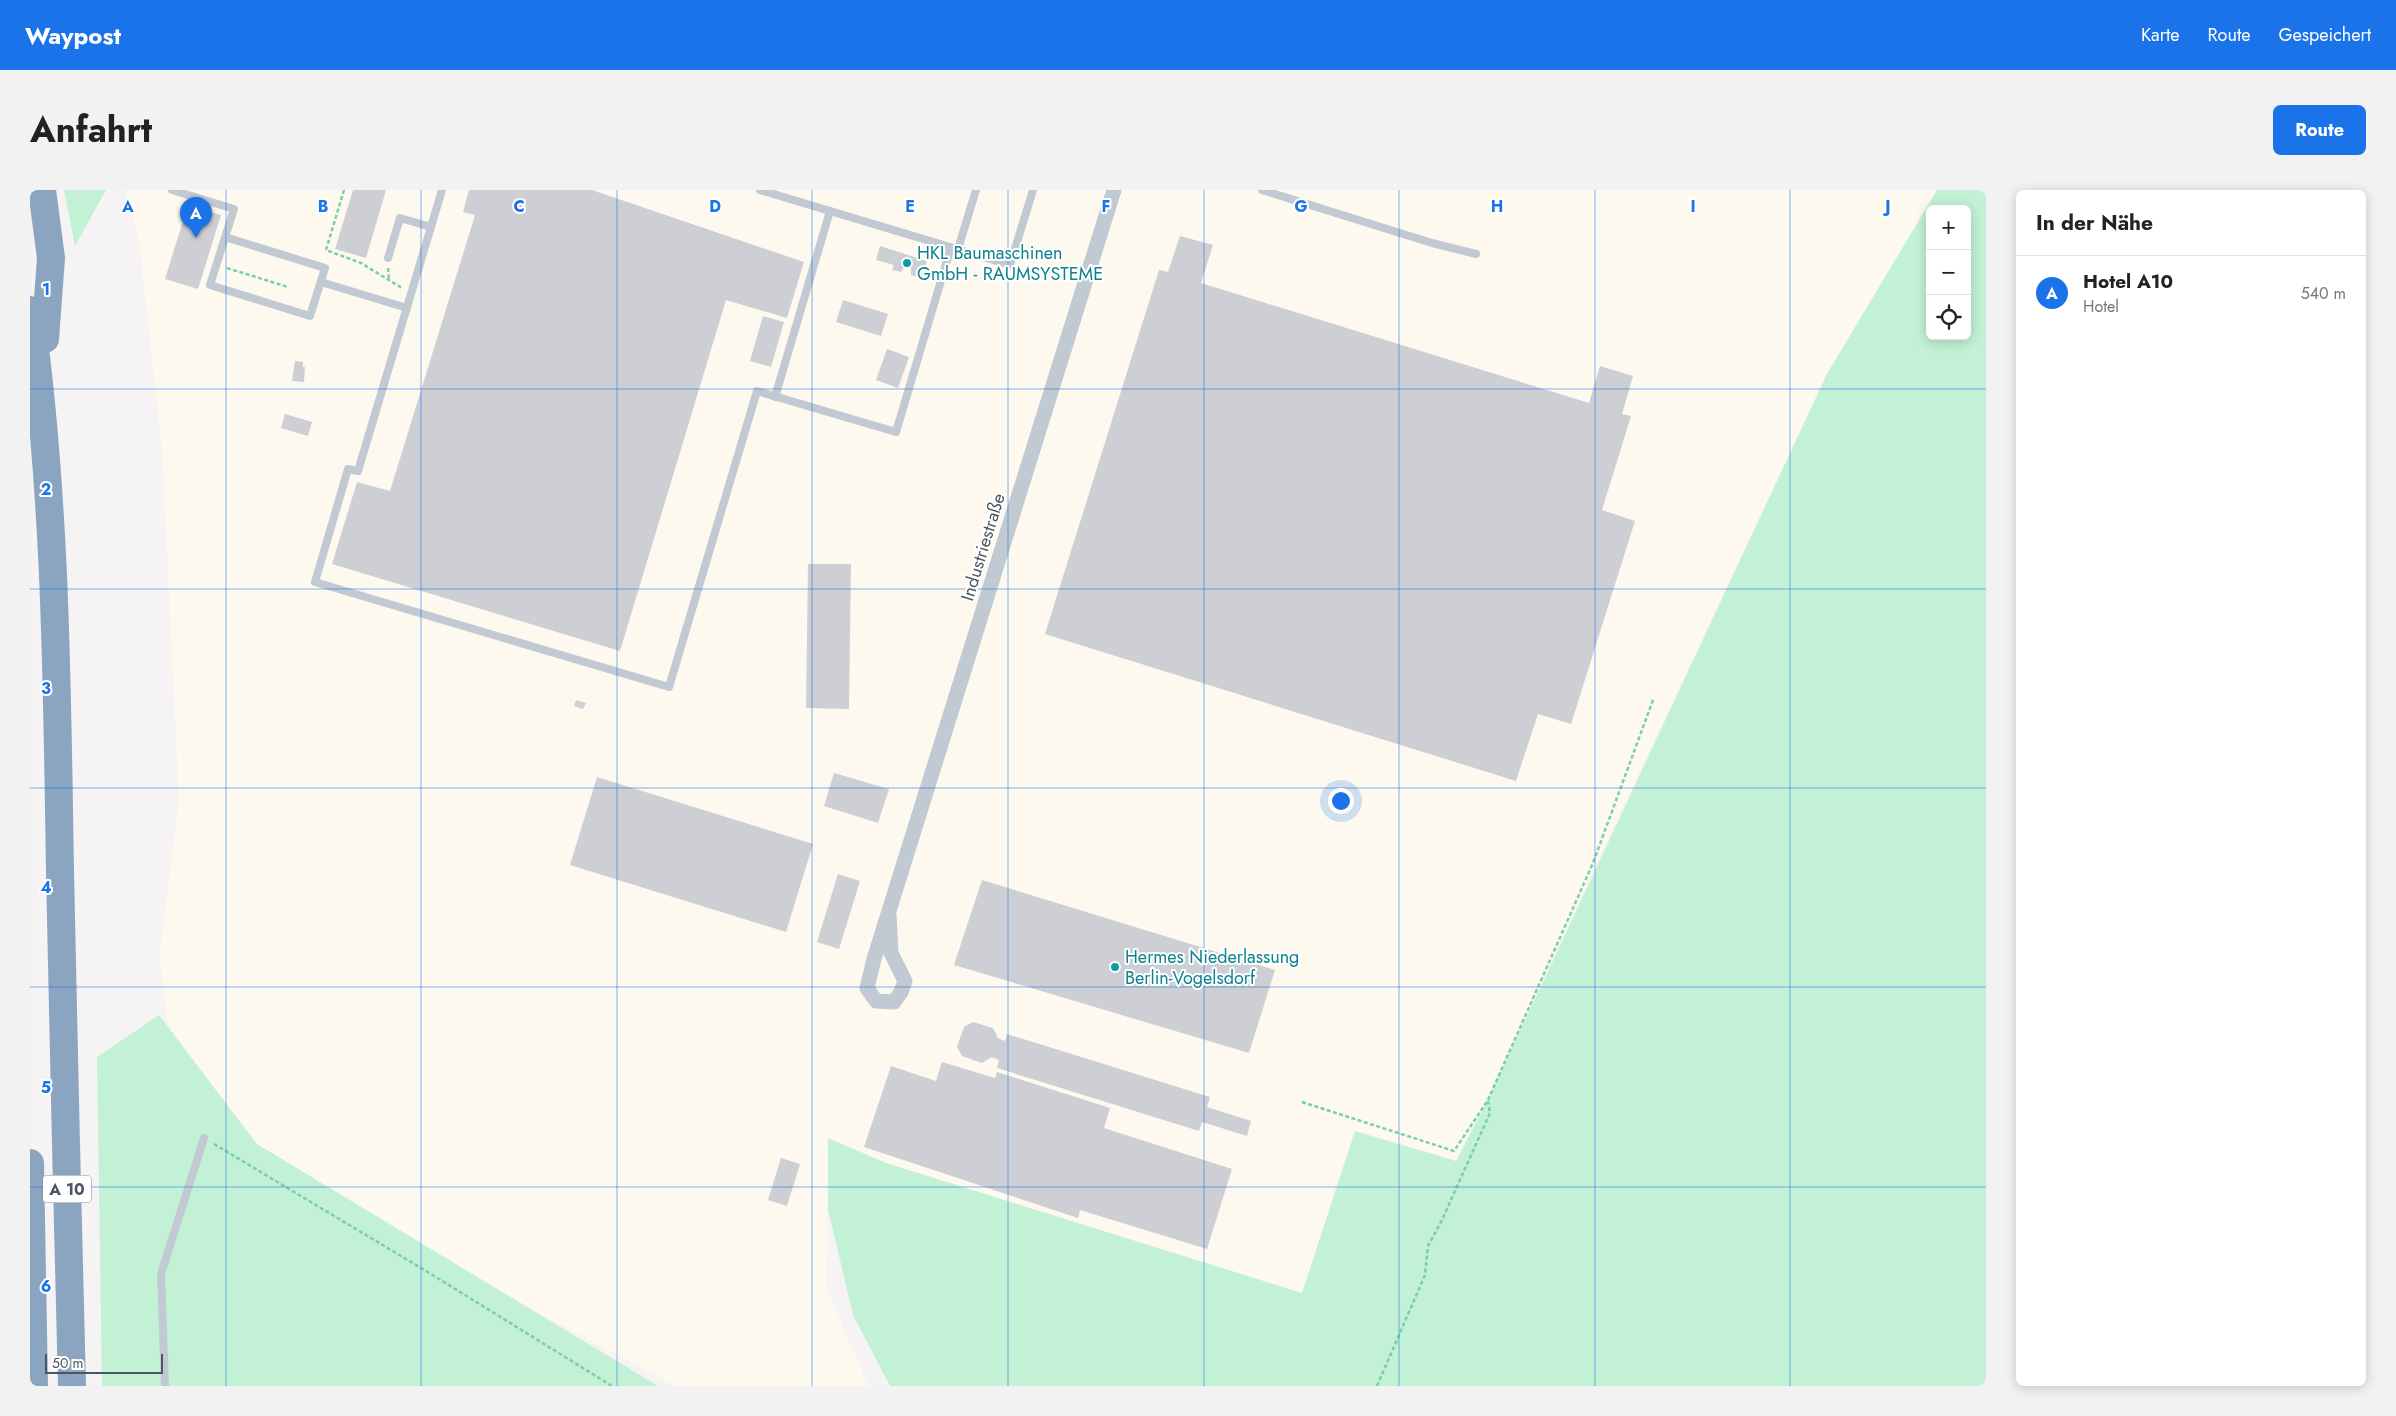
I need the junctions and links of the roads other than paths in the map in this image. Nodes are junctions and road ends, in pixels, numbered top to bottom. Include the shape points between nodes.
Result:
1 (42, 190) edge
2 (172, 190) edge
3 (442, 190) edge
4 (760, 190) edge
5 (976, 190) edge
6 (1033, 190) edge
7 (1114, 190) edge
8 (1262, 190) edge
9 (830, 211) junction
10 (430, 227) junction
11 (225, 238) junction
12 (955, 248) junction
13 (1476, 254) dead end
14 (388, 258) dead end
15 (321, 282) junction
16 (407, 308) junction
17 (30, 310) edge
18 (41, 391) junction
19 (775, 397) junction
20 (888, 915) junction
21 (204, 1138) road end
22 (30, 1163) edge
23 (34, 1386) edge
24 (72, 1386) edge
25 (165, 1386) edge

1 - 18 highway via 51,258
2 - 11 lane via 234,209
3 - 10 lane
4 - 9 lane
5 - 12 lane
6 - 12 lane via 1010,264
7 - 20 street, Industriestraße
8 - 13 lane
9 - 12 lane
9 - 19 lane
10 - 14 lane via 400,218
10 - 16 lane
11 - 15 lane via 325,268
11 - 15 lane via 210,285 310,316
12 - 19 lane via 896,432
15 - 16 lane
16 - 19 lane via 358,471 348,469 315,582 669,687 757,391
17 - 18 highway, A 10
18 - 24 highway, A 10 via 52,551 58,712
20 - 20 street, Industriestraße via 867,988 876,1001 894,1002 905,981 892,953
21 - 25 lane via 162,1274
22 - 23 highway, A 10

